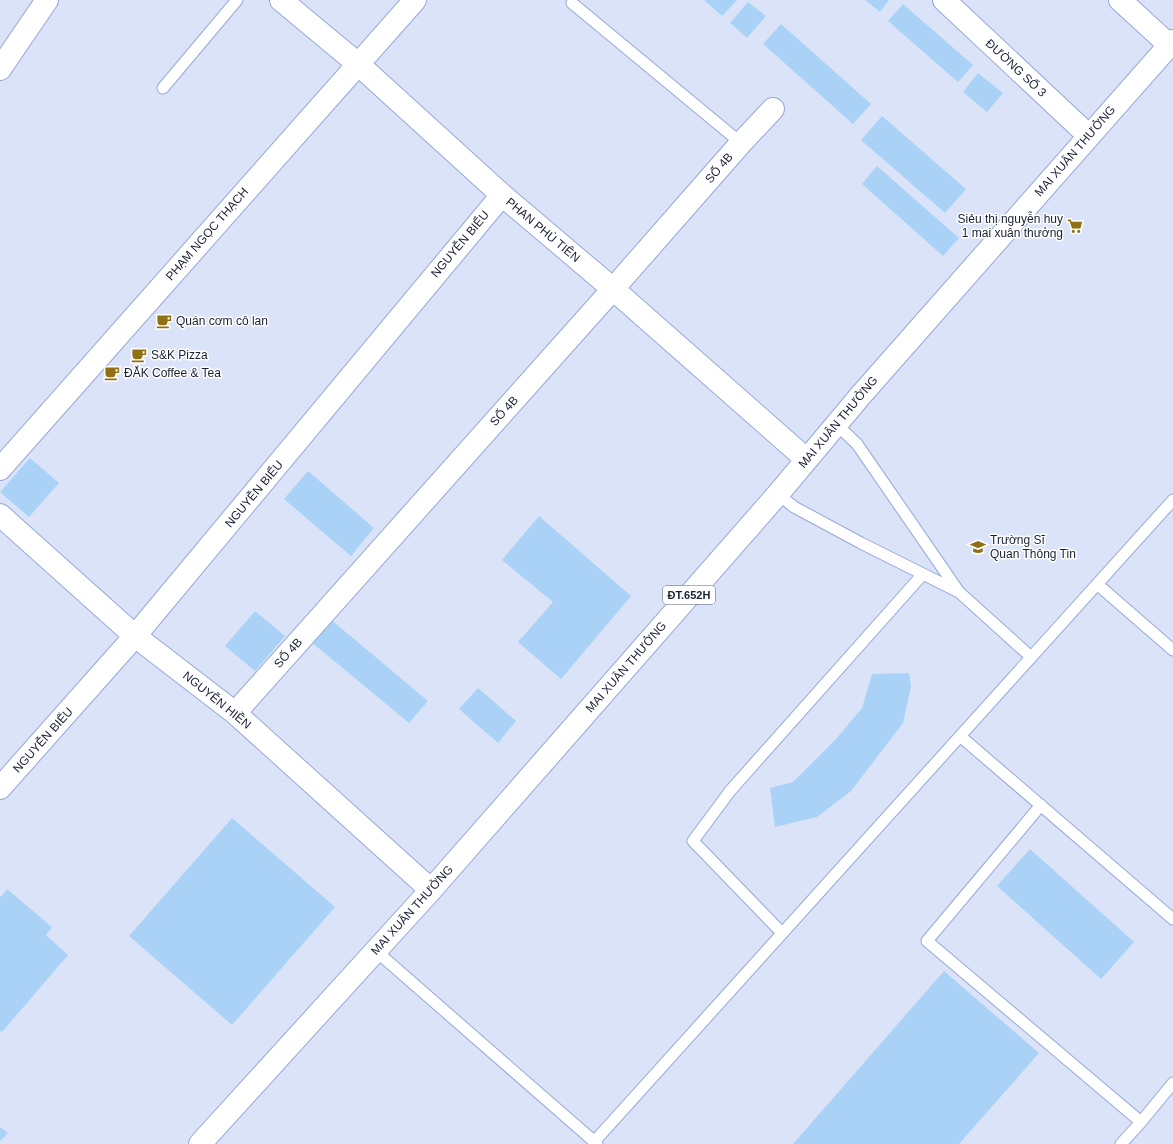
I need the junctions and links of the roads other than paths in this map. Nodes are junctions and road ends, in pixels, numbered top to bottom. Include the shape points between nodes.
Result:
1 (47, 0) edge
2 (237, 0) edge
3 (281, 0) edge
4 (415, 0) edge
5 (944, 0) edge
6 (1120, 0) edge
7 (572, 3) dead end
8 (1171, 43) edge
9 (358, 64) junction
10 (0, 69) edge
11 (163, 88) dead end
12 (773, 109) dead end
13 (1089, 136) junction
14 (741, 143) junction
15 (502, 195) junction
16 (613, 289) junction
17 (836, 424) junction
18 (806, 459) junction
19 (0, 469) edge
20 (778, 494) junction
21 (1173, 500) edge
22 (0, 515) edge
23 (923, 574) junction
24 (1097, 584) junction
25 (959, 592) junction
26 (135, 636) junction
27 (1173, 650) edge
28 (1031, 657) junction
29 (235, 712) junction
30 (960, 736) junction
31 (0, 788) edge
32 (1041, 805) junction
33 (431, 890) junction
34 (1173, 919) edge
35 (782, 933) junction
36 (376, 950) junction
37 (1173, 1083) edge
38 (1141, 1122) junction
39 (595, 1143) edge
40 (200, 1144) edge
41 (1121, 1144) edge

1 - 10 street
2 - 11 lane
3 - 9 street, PHAN PHÙ TIÊN
4 - 9 street, PHẠM NGỌC THẠCH
5 - 13 street, ĐƯỜNG SỐ 3
6 - 8 street
7 - 14 lane
8 - 13 street, MAI XUÂN THƯỞNG / ĐT.652H
9 - 15 street, PHAN PHÙ TIÊN
9 - 19 street, PHẠM NGỌC THẠCH
12 - 14 street, SỐ 4B
13 - 17 street, MAI XUÂN THƯỞNG / ĐT.652H
14 - 16 street, SỐ 4B
15 - 16 street, PHAN PHÙ TIÊN
15 - 26 street, NGUYỄN BIỂU
16 - 18 street, PHAN PHÙ TIÊN
16 - 29 street, SỐ 4B
17 - 18 street, MAI XUÂN THƯỞNG / ĐT.652H
17 - 25 lane via 857,444
18 - 20 street, MAI XUÂN THƯỞNG / ĐT.652H
20 - 23 lane via 794,507
20 - 33 street, MAI XUÂN THƯỞNG / ĐT.652H
21 - 24 lane
22 - 26 street, NGUYỄN HIỀN
23 - 25 lane
23 - 35 lane via 730,791 693,841
24 - 27 lane
24 - 28 lane
25 - 28 lane
26 - 29 street, NGUYỄN HIỀN
26 - 31 street, NGUYỄN BIỂU
28 - 30 lane
29 - 33 street, NGUYỄN HIỀN
30 - 32 lane
30 - 35 lane
32 - 34 lane
32 - 38 lane via 927,941
33 - 36 street, MAI XUÂN THƯỞNG / ĐT.652H
35 - 39 lane
36 - 39 lane
36 - 40 street, MAI XUÂN THƯỞNG / ĐT.652H
37 - 38 lane
38 - 41 lane

